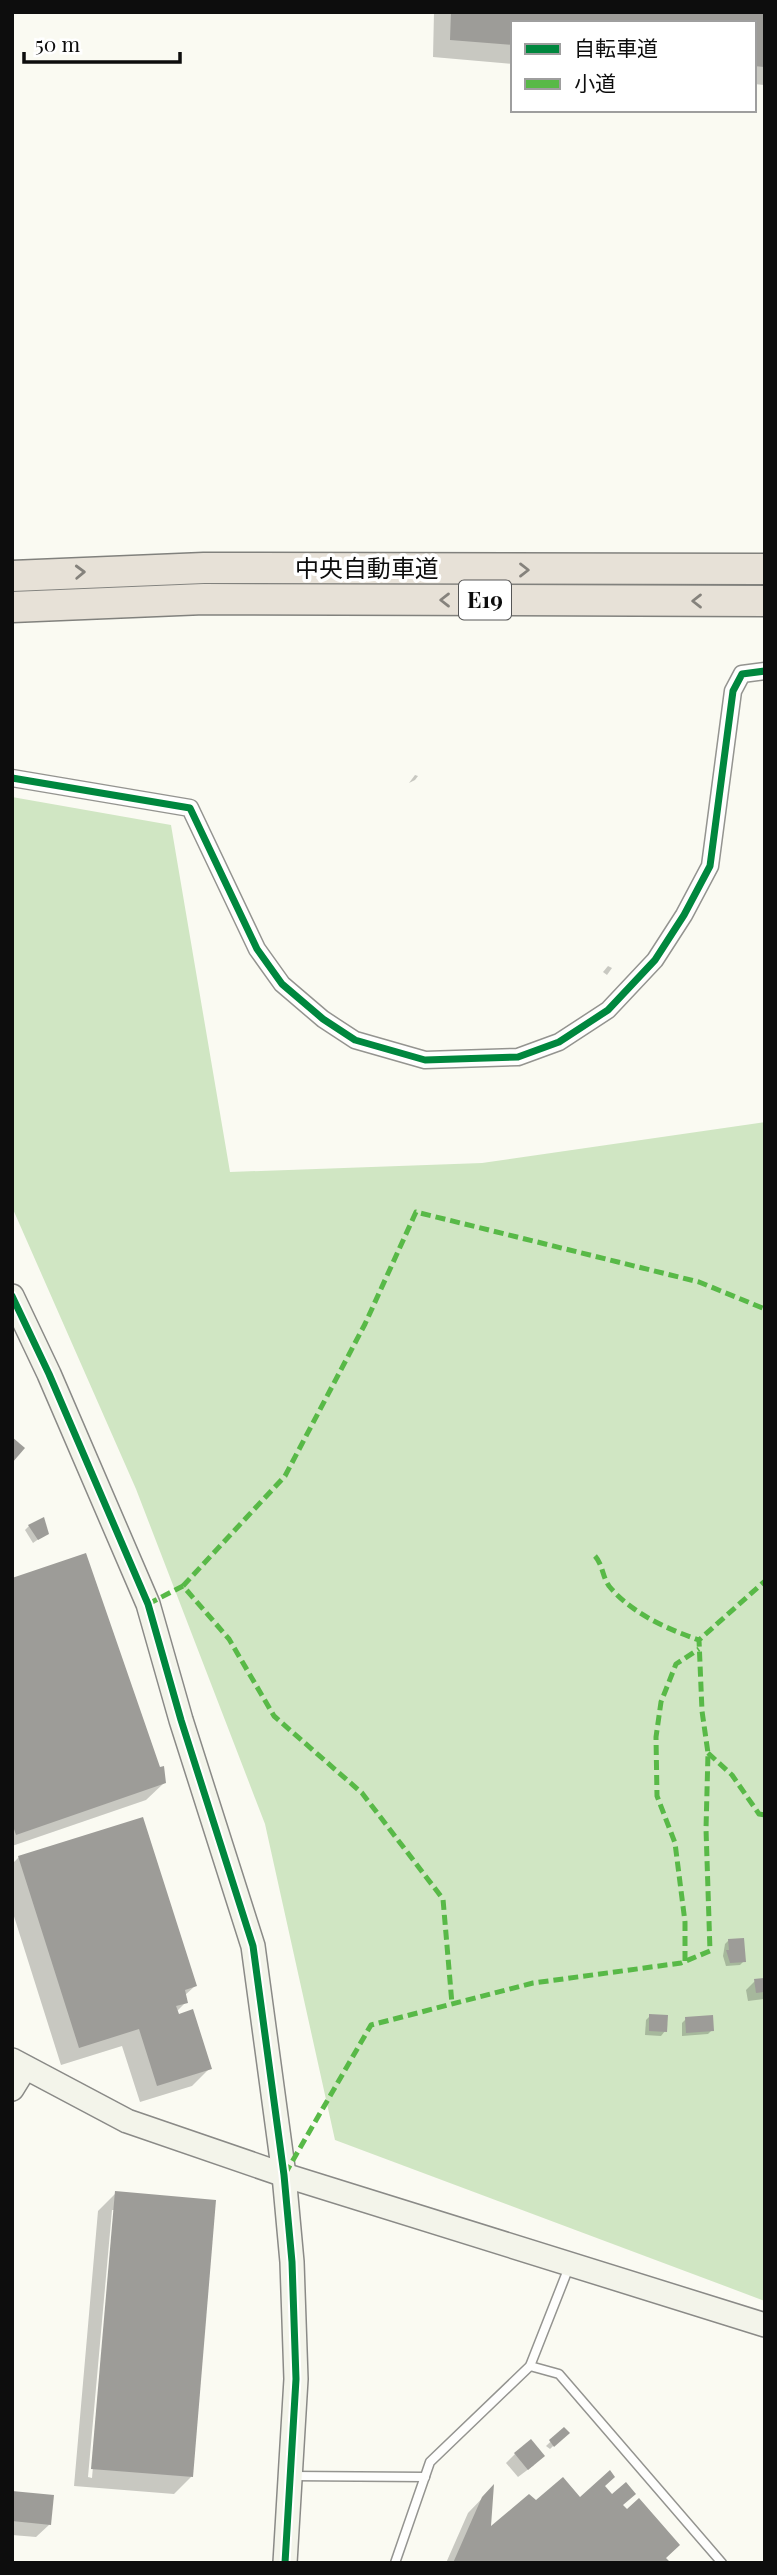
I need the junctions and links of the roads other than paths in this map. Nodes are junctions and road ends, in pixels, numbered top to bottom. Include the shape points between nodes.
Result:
1 (765, 569) edge
2 (12, 576) edge
3 (765, 601) edge
4 (12, 607) edge
5 (765, 671) edge
6 (12, 778) edge
7 (12, 1296) edge
8 (18, 2064) edge
9 (12, 2089) edge
10 (284, 2175) junction
11 (570, 2265) junction
12 (765, 2325) edge
13 (530, 2366) junction
14 (291, 2476) junction
15 (425, 2477) junction
16 (285, 2563) edge
17 (395, 2563) edge
18 (722, 2563) edge

2 -> 1 highway, 中央自動車道 / E19 via 204,568
3 -> 4 highway, 中央自動車道 / E19 via 204,599
5 - 6 street via 742,674 733,691 710,866 684,915 655,960 608,1010 559,1042 518,1058 425,1060 355,1040 290,992 257,949 190,808
7 - 10 street via 148,1604 253,1946
8 - 9 street
8 - 10 street via 127,2121
10 - 11 street
10 - 14 street via 296,2379
11 - 12 street
11 - 13 lane
13 - 15 lane via 430,2462
13 - 18 lane via 559,2374
14 - 15 lane
14 - 16 street
15 - 17 lane

